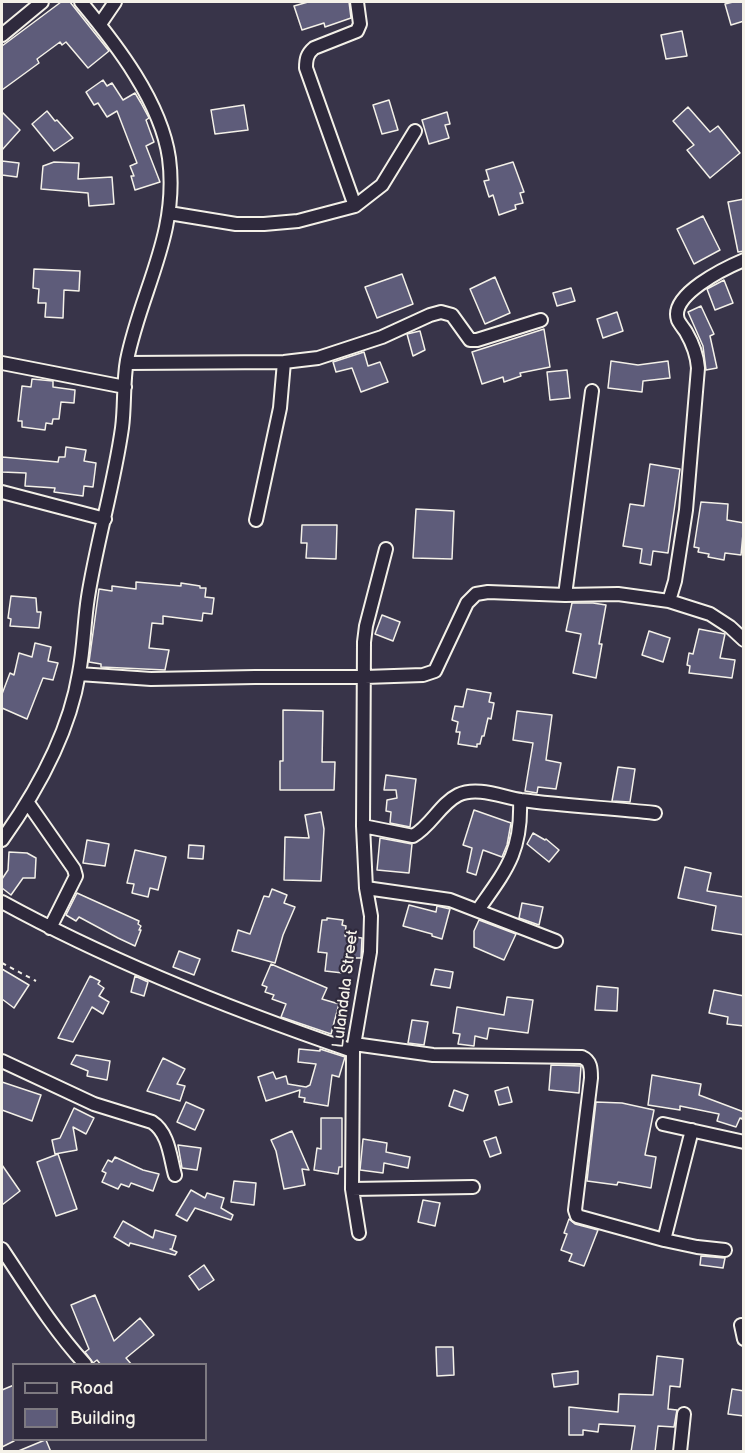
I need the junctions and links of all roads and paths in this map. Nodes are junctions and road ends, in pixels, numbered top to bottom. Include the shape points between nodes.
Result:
1 (42, 2) edge
2 (81, 2) edge
3 (115, 2) edge
4 (357, 2) edge
5 (99, 24) junction
6 (2, 35) edge
7 (416, 131) dead end
8 (355, 206) junction
9 (169, 213) junction
10 (744, 260) edge
11 (541, 320) dead end
12 (284, 362) junction
13 (2, 363) edge
14 (127, 363) junction
15 (125, 387) junction
16 (592, 391) dead end
17 (2, 492) edge
18 (105, 519) junction
19 (256, 520) dead end
20 (386, 549) dead end
21 (565, 595) junction
22 (669, 601) junction
23 (744, 640) edge
24 (79, 674) junction
25 (365, 677) junction
26 (520, 800) junction
27 (28, 803) junction
28 (656, 813) dead end
29 (363, 826) junction
30 (2, 840) edge
31 (366, 888) junction
32 (2, 902) edge
33 (478, 910) junction
34 (50, 928) junction
35 (556, 941) dead end
36 (2, 963) edge
37 (36, 981) dead end
38 (354, 1047) junction
39 (2, 1061) edge
40 (663, 1124) dead end
41 (693, 1130) junction
42 (744, 1142) edge
43 (175, 1175) dead end
44 (473, 1187) dead end
45 (352, 1189) junction
46 (359, 1233) dead end
47 (664, 1240) junction
48 (2, 1249) edge
49 (725, 1251) dead end
50 (741, 1325) dead end
51 (744, 1339) edge
52 (83, 1363) edge
53 (684, 1414) dead end
54 (680, 1452) edge

1 - 6 street
2 - 5 street
3 - 5 street
4 - 8 street via 357,31 314,48 306,61
5 - 9 street via 133,73 162,131 171,184
7 - 8 street via 382,185
8 - 9 street via 298,221 264,224 236,224
9 - 14 street
10 - 22 street via 700,284 678,306 677,319 697,353 698,368 686,510
11 - 12 street via 470,340 452,315 441,312 318,358
12 - 14 street
12 - 19 street via 280,408
13 - 15 street
14 - 15 street
15 - 18 street via 116,472
16 - 21 street
17 - 18 street
18 - 24 street via 88,596
20 - 25 street, Lulandala Street via 366,626
21 - 22 street via 618,594
21 - 25 street via 476,594 467,603 435,670 423,675
22 - 23 street via 710,614
24 - 25 street via 151,679
24 - 27 street via 64,726
25 - 29 street, Lulandala Street
26 - 28 street
26 - 29 street via 471,792 459,795 413,836
26 - 33 street via 519,837 512,858
27 - 30 street
27 - 34 street via 76,876
29 - 31 street, Lulandala Street
31 - 33 street via 450,900
31 - 38 street, Lulandala Street via 371,916 370,952
32 - 34 street
33 - 35 street
34 - 38 street via 226,1005
36 - 37 path
38 - 45 street, Lulandala Street
38 - 47 street via 586,1059 591,1078 575,1210 578,1216
39 - 43 street via 94,1104 152,1122 164,1132
40 - 41 street
41 - 42 street
41 - 47 street
44 - 45 street
45 - 46 street, Lulandala Street
47 - 49 street
48 - 52 street
50 - 51 street
53 - 54 street

